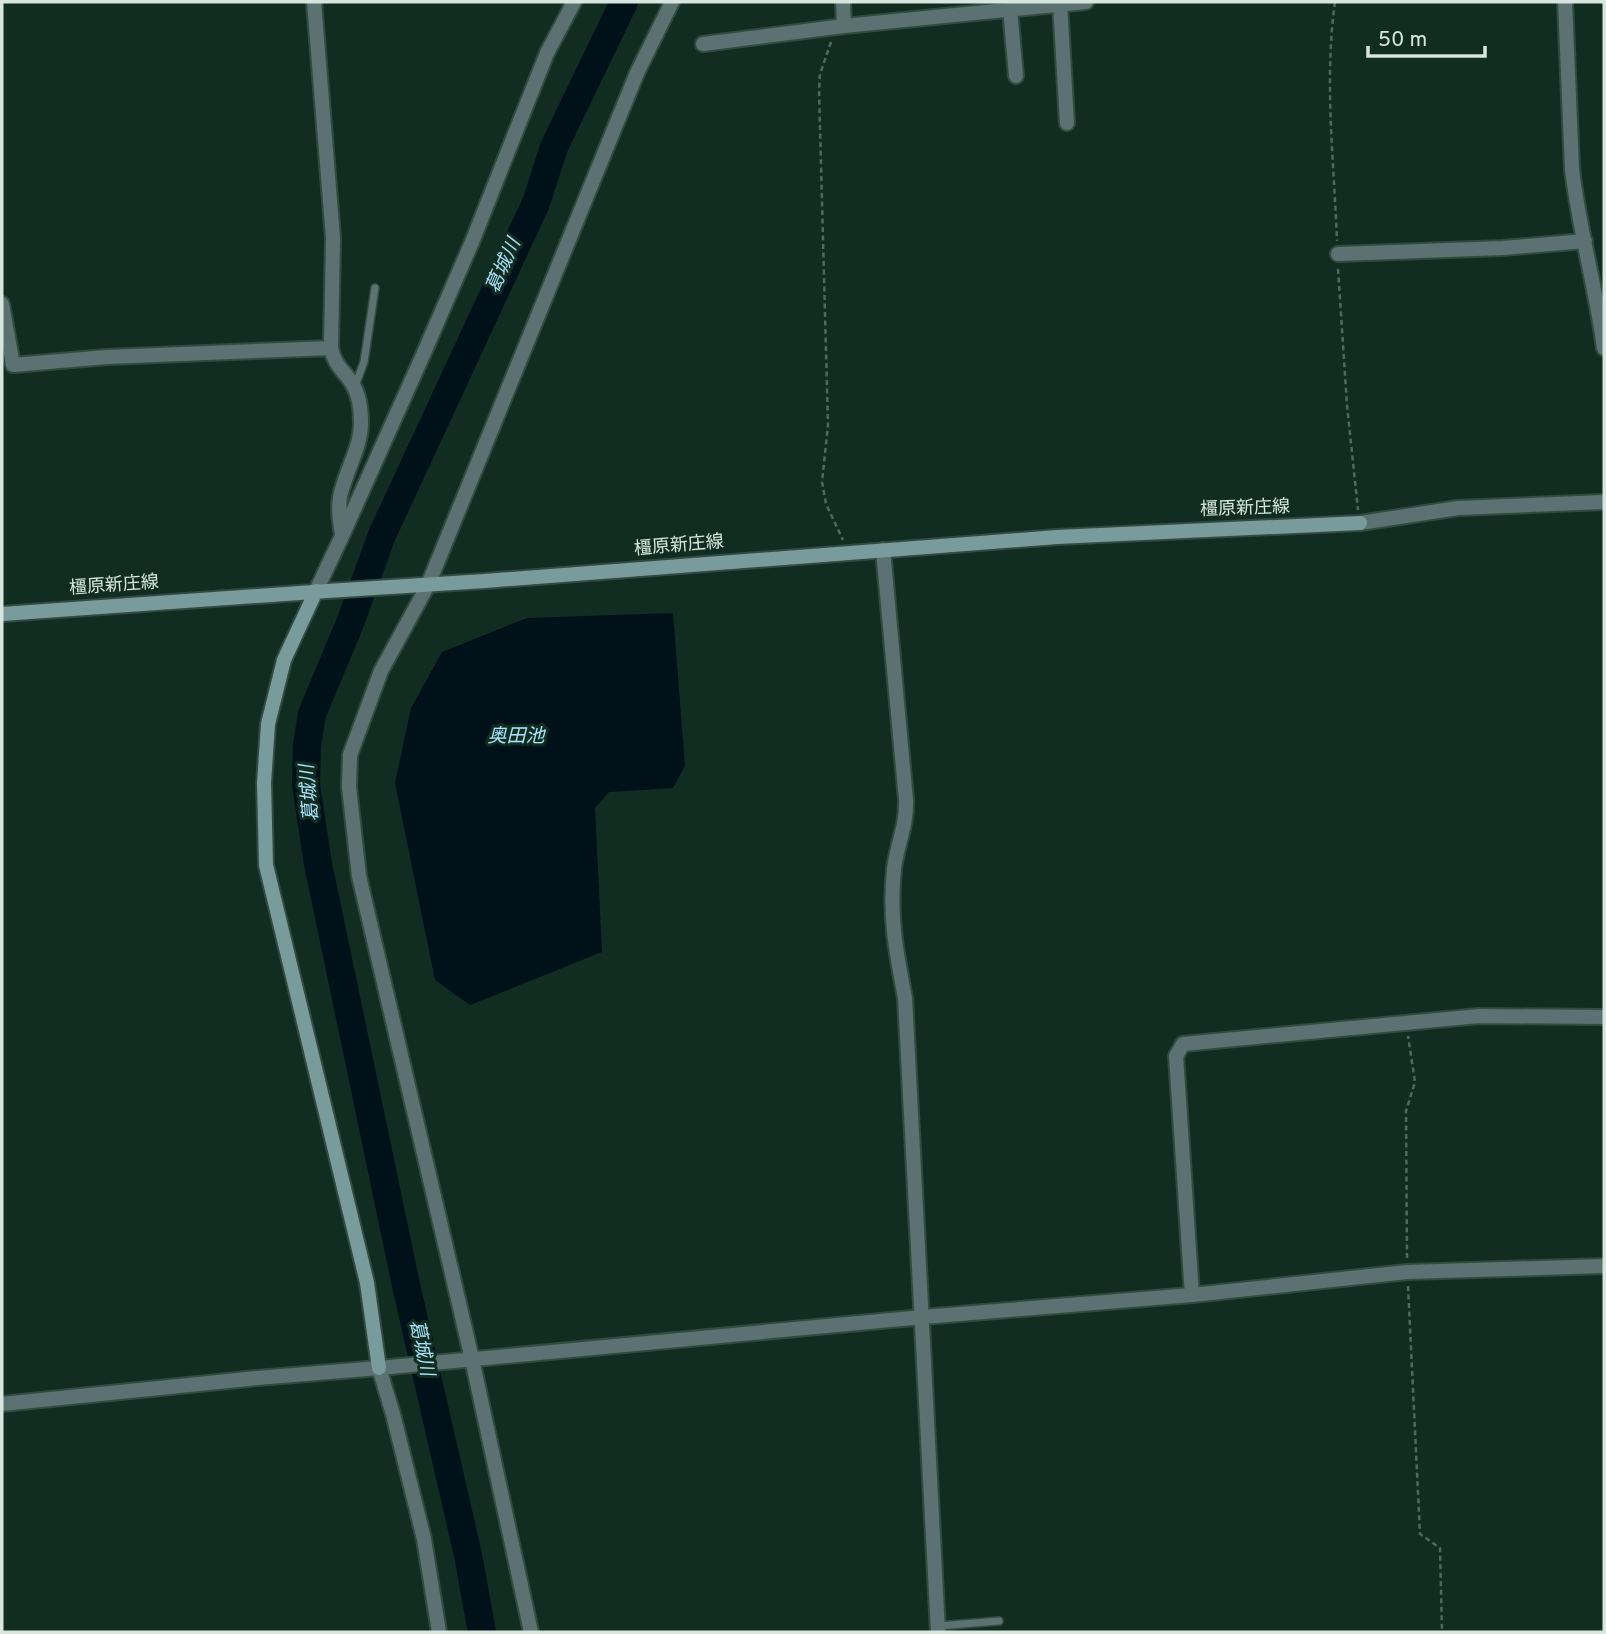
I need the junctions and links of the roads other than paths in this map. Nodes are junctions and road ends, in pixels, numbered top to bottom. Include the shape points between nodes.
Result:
1 (314, 2) edge
2 (574, 2) edge
3 (672, 2) edge
4 (843, 2) edge
5 (1086, 2) edge
6 (1565, 2) edge
7 (1060, 4) junction
8 (1010, 9) junction
9 (840, 27) junction
10 (702, 44) dead end
11 (1016, 76) dead end
12 (1067, 123) dead end
13 (1585, 241) junction
14 (1338, 254) dead end
15 (375, 288) dead end
16 (2, 304) edge
17 (331, 348) junction
18 (1604, 348) edge
19 (355, 387) junction
20 (1604, 502) edge
21 (1360, 523) joint
22 (342, 536) junction
23 (883, 550) junction
24 (428, 585) junction
25 (322, 591) junction
26 (2, 614) edge
27 (1604, 1017) edge
28 (1604, 1266) edge
29 (1192, 1295) junction
30 (923, 1317) junction
31 (468, 1359) junction
32 (386, 1368) junction
33 (2, 1404) edge
34 (999, 1621) dead end
35 (938, 1629) edge
36 (439, 1632) edge
37 (531, 1632) edge

1 - 17 street via 333,238
2 - 22 street via 547,53 472,242
3 - 24 street via 636,73
4 - 9 street
5 - 7 street
6 - 13 street via 1572,169
7 - 8 street
7 - 12 street
8 - 9 street
8 - 11 street
9 - 10 street
13 - 14 street
13 - 18 street
15 - 19 lane via 364,362
16 - 17 street via 13,365
17 - 19 street via 334,361
19 - 22 street via 361,426 340,499
20 - 21 street via 1458,508
21 - 23 main road, 橿原新庄線
22 - 25 street
23 - 24 main road, 橿原新庄線
23 - 30 street via 907,816 894,865 891,900 905,998
24 - 25 main road, 橿原新庄線
24 - 31 street via 381,671 350,755 349,787 359,876
25 - 26 main road, 橿原新庄線
25 - 32 main road via 285,660 268,724 266,864
27 - 29 street via 1479,1016 1183,1044 1176,1056
28 - 29 street via 1407,1272
29 - 30 street
30 - 31 street
30 - 35 street
31 - 32 street
31 - 37 street
32 - 33 street
32 - 36 street via 424,1539
34 - 35 lane

